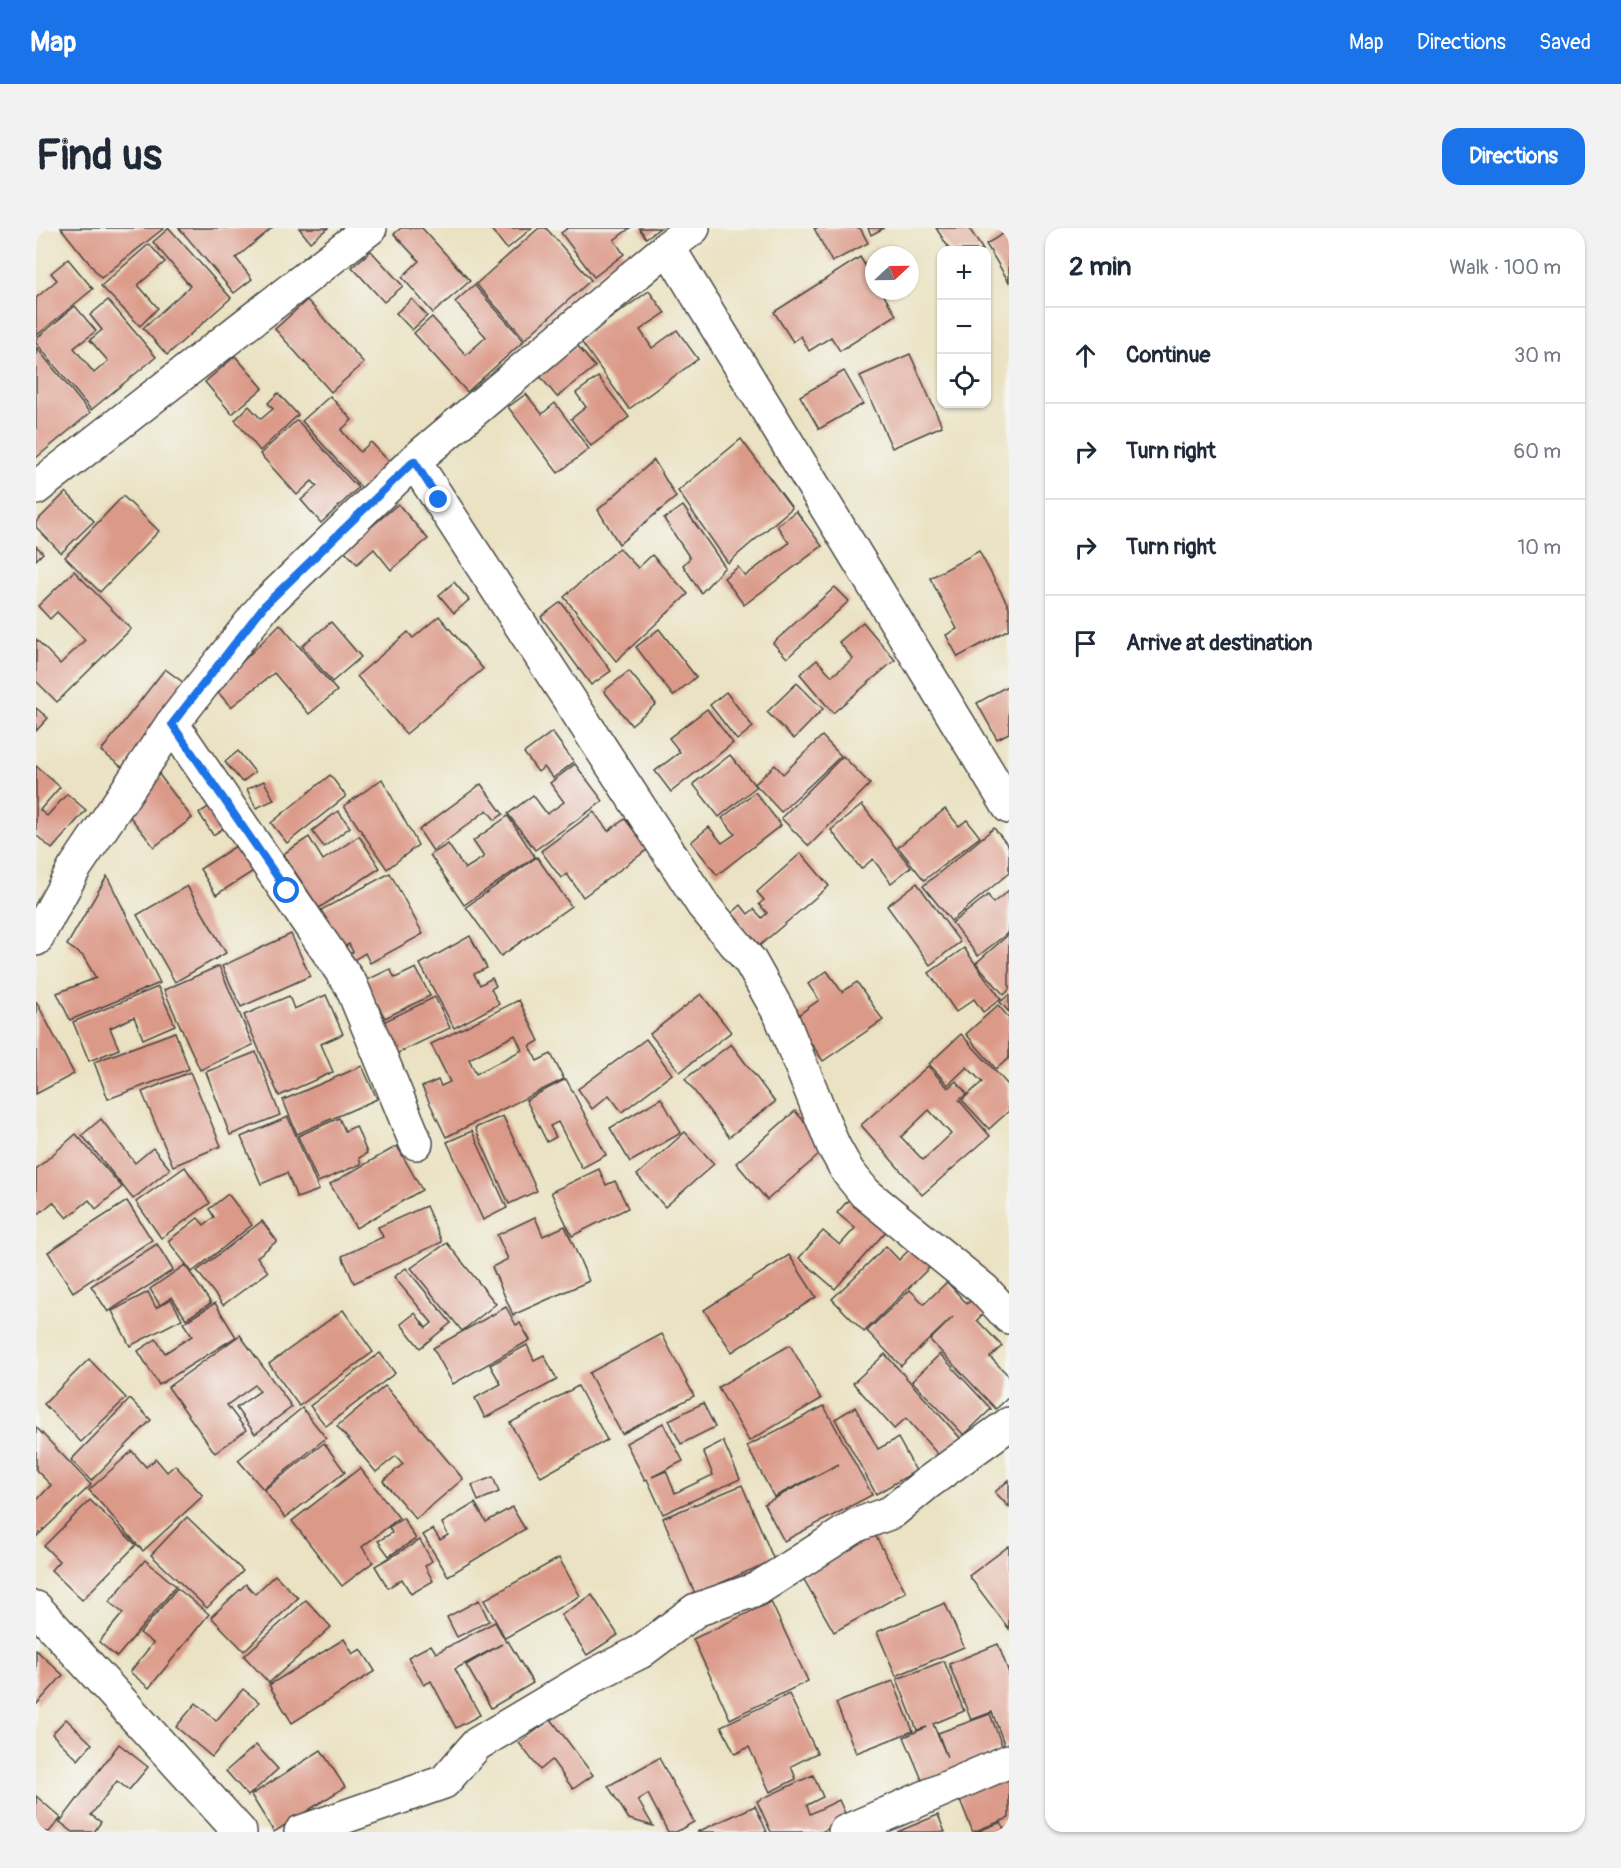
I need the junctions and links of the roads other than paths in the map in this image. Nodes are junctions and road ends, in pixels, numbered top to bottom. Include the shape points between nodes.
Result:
1 (370, 228) edge
2 (680, 237) edge
3 (414, 461) junction
4 (36, 488) edge
5 (172, 724) junction
6 (1009, 807) edge
7 (36, 939) edge
8 (416, 1143) dead end
9 (1009, 1317) edge
10 (1009, 1424) edge
11 (36, 1608) edge
12 (1009, 1761) edge
13 (240, 1832) edge
14 (301, 1832) edge
15 (845, 1832) edge

1 - 4 street
2 - 3 street
2 - 6 street
3 - 5 street via 264,606
3 - 9 street via 703,905 750,961 781,1016 833,1145 848,1172 865,1193 984,1290
5 - 7 street via 74,869
5 - 8 street via 351,985
10 - 14 street via 892,1512 857,1525 757,1589 696,1610 640,1652 477,1744 444,1782
11 - 13 street
12 - 15 street

